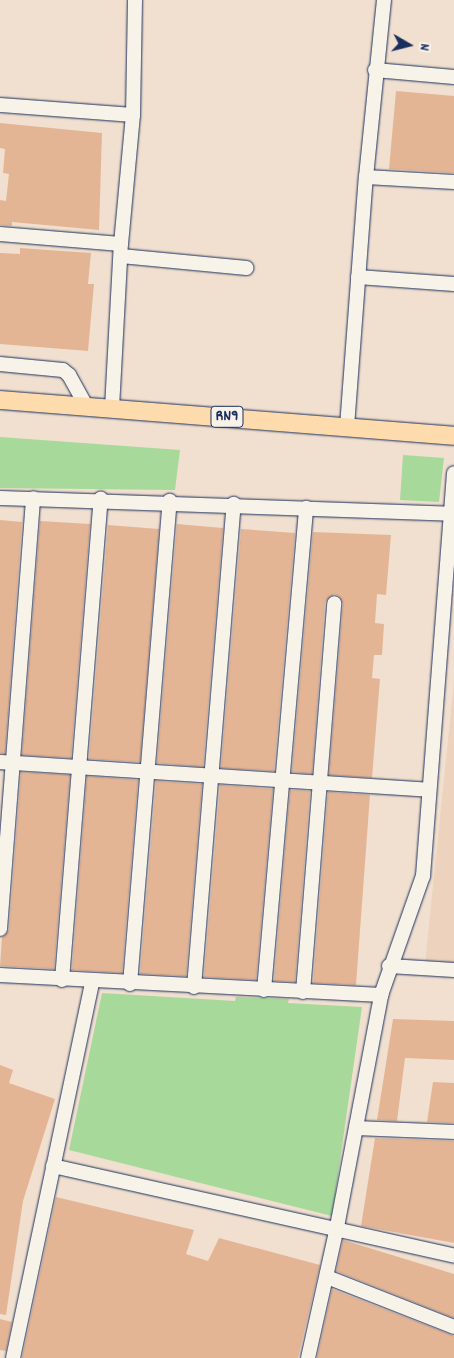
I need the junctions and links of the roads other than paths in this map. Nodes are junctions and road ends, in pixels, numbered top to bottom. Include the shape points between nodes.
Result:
1 (135, 0) edge
2 (384, 0) edge
3 (375, 70) junction
4 (454, 77) edge
5 (0, 105) edge
6 (133, 115) junction
7 (366, 176) junction
8 (454, 182) edge
9 (0, 234) edge
10 (121, 250) junction
11 (246, 268) dead end
12 (358, 276) junction
13 (454, 284) edge
14 (0, 364) edge
15 (0, 400) edge
16 (86, 406) junction
17 (112, 408) junction
18 (347, 427) junction
19 (454, 436) edge
20 (454, 474) edge
21 (0, 498) edge
22 (32, 498) junction
23 (101, 499) junction
24 (170, 501) junction
25 (234, 504) junction
26 (306, 508) junction
27 (451, 514) junction
28 (334, 603) dead end
29 (6, 762) edge
30 (80, 767) junction
31 (148, 772) junction
32 (212, 776) junction
33 (282, 780) junction
34 (320, 783) junction
35 (429, 790) junction
36 (0, 930) edge
37 (389, 966) junction
38 (454, 970) edge
39 (0, 975) edge
40 (62, 980) junction
41 (92, 982) junction
42 (130, 984) junction
43 (194, 987) junction
44 (264, 990) junction
45 (304, 992) junction
46 (381, 995) junction
47 (356, 1128) junction
48 (454, 1132) edge
49 (53, 1166) junction
50 (336, 1232) junction
51 (454, 1256) edge
52 (327, 1277) junction
53 (454, 1327) edge
54 (13, 1358) edge
55 (308, 1358) edge

1 - 6 street
2 - 3 street
3 - 4 street
3 - 7 street
5 - 6 street
6 - 10 street
7 - 8 street
7 - 12 street
9 - 10 street
10 - 11 street
10 - 17 street
12 - 13 street
12 - 18 street
14 - 16 street via 63,370
15 - 16 main road, RN9
16 - 17 main road, RN9
17 - 18 main road, RN9
18 - 19 main road, RN9
20 - 27 street
21 - 22 street
22 - 23 street
22 - 29 street
23 - 24 street
23 - 30 street
24 - 25 street
24 - 31 street
25 - 26 street
25 - 32 street
26 - 27 street
26 - 33 street
27 - 35 street
28 - 34 street
29 - 30 street
29 - 36 street
30 - 31 street
30 - 40 street
31 - 32 street
31 - 42 street
32 - 33 street
32 - 43 street
33 - 34 street
33 - 44 street
34 - 35 street
34 - 45 street
35 - 37 street via 423,876
37 - 38 street
37 - 46 street
39 - 40 street
40 - 41 street
41 - 42 street
41 - 49 street
42 - 43 street
43 - 44 street
44 - 45 street
45 - 46 street
46 - 47 street
47 - 48 street
47 - 50 street
49 - 50 street
49 - 54 street
50 - 51 street
50 - 52 street
52 - 53 street
52 - 55 street

